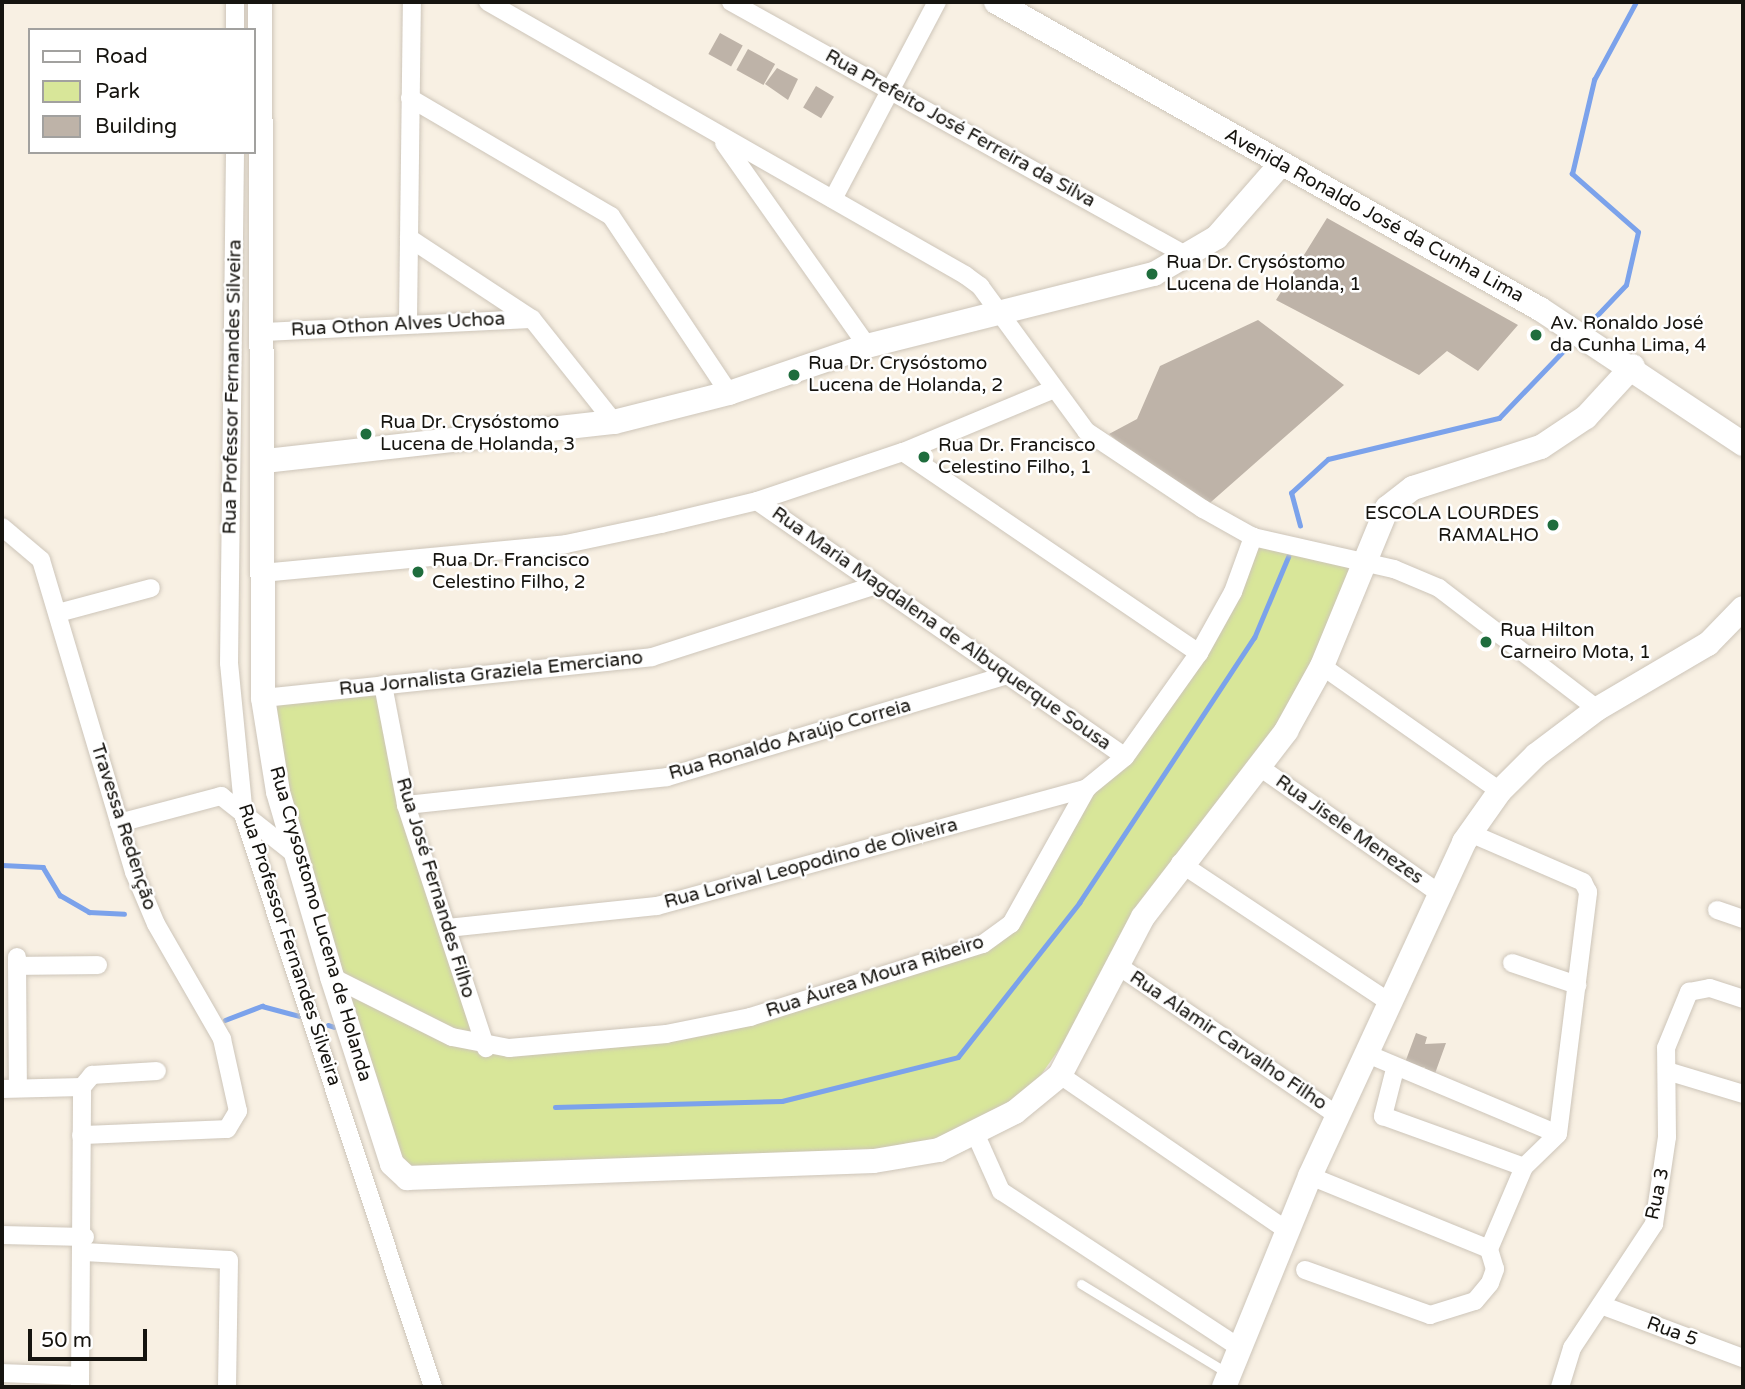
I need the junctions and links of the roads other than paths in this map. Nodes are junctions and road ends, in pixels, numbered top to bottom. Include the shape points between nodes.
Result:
1 (235, 2) edge
2 (260, 2) edge
3 (412, 2) edge
4 (488, 2) edge
5 (731, 2) edge
6 (937, 2) edge
7 (996, 2) edge
8 (235, 28) edge
9 (891, 91) junction
10 (411, 98) junction
11 (722, 140) junction
12 (235, 154) edge
13 (1281, 164) junction
14 (833, 199) junction
15 (409, 238) junction
16 (1189, 257) junction
17 (1000, 312) junction
18 (532, 319) junction
19 (408, 321) junction
20 (263, 332) junction
21 (867, 346) junction
22 (1633, 366) junction
23 (1052, 390) junction
24 (729, 393) junction
25 (614, 422) junction
26 (1743, 444) edge
27 (903, 452) junction
28 (265, 461) junction
29 (757, 501) junction
30 (2, 527) edge
31 (1253, 537) junction
32 (1365, 562) junction
33 (262, 573) junction
34 (876, 585) junction
35 (151, 588) dead end
36 (1743, 608) edge
37 (58, 613) junction
38 (1199, 653) junction
39 (1322, 666) junction
40 (1004, 676) junction
41 (383, 685) junction
42 (263, 698) junction
43 (1597, 709) junction
44 (1125, 757) junction
45 (1258, 766) junction
46 (1087, 788) junction
47 (1500, 791) junction
48 (406, 805) junction
49 (244, 817) junction
50 (119, 823) junction
51 (1470, 833) junction
52 (296, 855) junction
53 (1180, 863) junction
54 (1440, 894) junction
55 (1717, 910) dead end
56 (1743, 919) edge
57 (447, 928) junction
58 (1512, 963) dead end
59 (98, 965) dead end
60 (1120, 967) junction
61 (332, 978) junction
62 (1577, 985) junction
63 (1743, 999) edge
64 (1389, 1002) junction
65 (486, 1048) junction
66 (1365, 1054) junction
67 (1395, 1069) junction
68 (157, 1071) dead end
69 (1667, 1071) junction
70 (1060, 1075) junction
71 (82, 1087) junction
72 (10, 1088) edge
73 (1743, 1094) edge
74 (1337, 1115) junction
75 (975, 1133) junction
76 (1558, 1134) junction
77 (81, 1135) junction
78 (1524, 1167) junction
79 (1310, 1176) junction
80 (1286, 1230) junction
81 (2, 1235) edge
82 (84, 1245) junction
83 (1489, 1249) junction
84 (1305, 1269) dead end
85 (1081, 1284) dead end
86 (1601, 1305) junction
87 (1240, 1348) junction
88 (1743, 1358) edge
89 (2, 1373) edge
90 (1226, 1381) edge
91 (80, 1382) edge
92 (227, 1387) edge
93 (433, 1387) edge
94 (1560, 1387) edge

1 - 8 street
2 - 20 street, Rua Crysostomo Lucena de Holanda
3 - 10 street
4 - 11 street
5 - 9 street, Rua Prefeito José Ferreira da Silva
6 - 9 street
7 - 13 street, Avenida Ronaldo José da Cunha Lima
9 - 14 street
9 - 16 street, Rua Prefeito José Ferreira da Silva
10 - 15 street
10 - 24 street via 611,216
11 - 14 street
11 - 21 street
12 - 49 street, Rua Professor Fernandes Silveira via 229,663
13 - 16 street via 1226,228
13 - 22 street, Avenida Ronaldo José da Cunha Lima
14 - 17 street via 965,275
15 - 18 street
15 - 19 street
16 - 17 street via 1154,274
17 - 21 street
17 - 23 street
18 - 19 street, Rua Othon Alves Uchoa
18 - 25 street
19 - 20 street, Rua Othon Alves Uchoa
20 - 28 street, Rua Crysostomo Lucena de Holanda
21 - 24 street
22 - 26 street, Avenida Ronaldo José da Cunha Lima
22 - 32 street via 1586,417 1541,447 1399,496 1387,508
23 - 27 street
23 - 31 street via 1098,440
24 - 25 street
25 - 28 street
27 - 29 street
27 - 38 street
28 - 33 street, Rua Crysostomo Lucena de Holanda
29 - 33 street via 566,544
29 - 34 street, Rua Maria Magdalena de Albuquerque Sousa
30 - 37 street, Travessa Redenção via 41,561
31 - 32 street
31 - 38 street, Rua Áurea Moura Ribeiro via 1233,592
32 - 39 street
32 - 43 street via 1438,588
33 - 42 street, Rua Crysostomo Lucena de Holanda
34 - 40 street, Rua Maria Magdalena de Albuquerque Sousa
34 - 41 street, Rua Jornalista Graziela Emerciano via 652,657
35 - 37 street
36 - 43 street via 1708,645
37 - 50 street, Travessa Redenção
38 - 44 street, Rua Áurea Moura Ribeiro
39 - 45 street
39 - 47 street
40 - 44 street, Rua Maria Magdalena de Albuquerque Sousa
40 - 48 street, Rua Ronaldo Araújo Correia via 667,777
41 - 42 street, Rua Jornalista Graziela Emerciano
41 - 48 street, Rua José Fernandes Filho
42 - 52 street, Rua Crysostomo Lucena de Holanda
43 - 47 street
44 - 46 street, Rua Áurea Moura Ribeiro
45 - 53 street
45 - 54 street, Rua Jisele Menezes
46 - 57 street, Rua Lorival Leopodino de Oliveira via 657,906
46 - 65 street, Rua Áurea Moura Ribeiro via 1011,924 983,944 750,1017 666,1034
47 - 51 street
48 - 57 street, Rua José Fernandes Filho
49 - 50 street via 221,796
49 - 52 street
49 - 93 street, Rua Professor Fernandes Silveira
50 - 77 street, Travessa Redenção via 156,924 222,1039 238,1111 227,1129
51 - 54 street
51 - 62 street via 1587,886
52 - 61 street, Rua Crysostomo Lucena de Holanda
53 - 60 street
53 - 64 street
54 - 64 street
55 - 56 street
57 - 65 street, Rua José Fernandes Filho
58 - 62 street
59 - 72 street via 17,962
60 - 70 street
60 - 74 street, Rua Alamir Carvalho Filho
61 - 65 street, Rua Áurea Moura Ribeiro
61 - 75 street, Rua Crysostomo Lucena de Holanda via 398,1172 417,1180 874,1161 922,1155
62 - 76 street
63 - 69 street, Rua 3 via 1699,986 1689,992 1669,1037
64 - 66 street
66 - 67 street
66 - 74 street
67 - 76 street
67 - 78 street via 1383,1116
68 - 71 street via 92,1075
69 - 73 street
69 - 86 street, Rua 3 via 1666,1158 1654,1224
70 - 75 street via 1015,1112
70 - 80 street
71 - 72 street
71 - 77 street
74 - 79 street
75 - 87 street via 1001,1191
76 - 78 street
77 - 82 street
78 - 83 street
79 - 80 street
79 - 83 street
80 - 87 street
81 - 82 street
82 - 91 street
82 - 92 street via 229,1260
83 - 84 street via 1494,1269 1484,1292 1443,1315
85 - 90 lane
86 - 88 street, Rua 5
86 - 94 street, Rua 3 via 1572,1348
87 - 90 street
89 - 91 street

